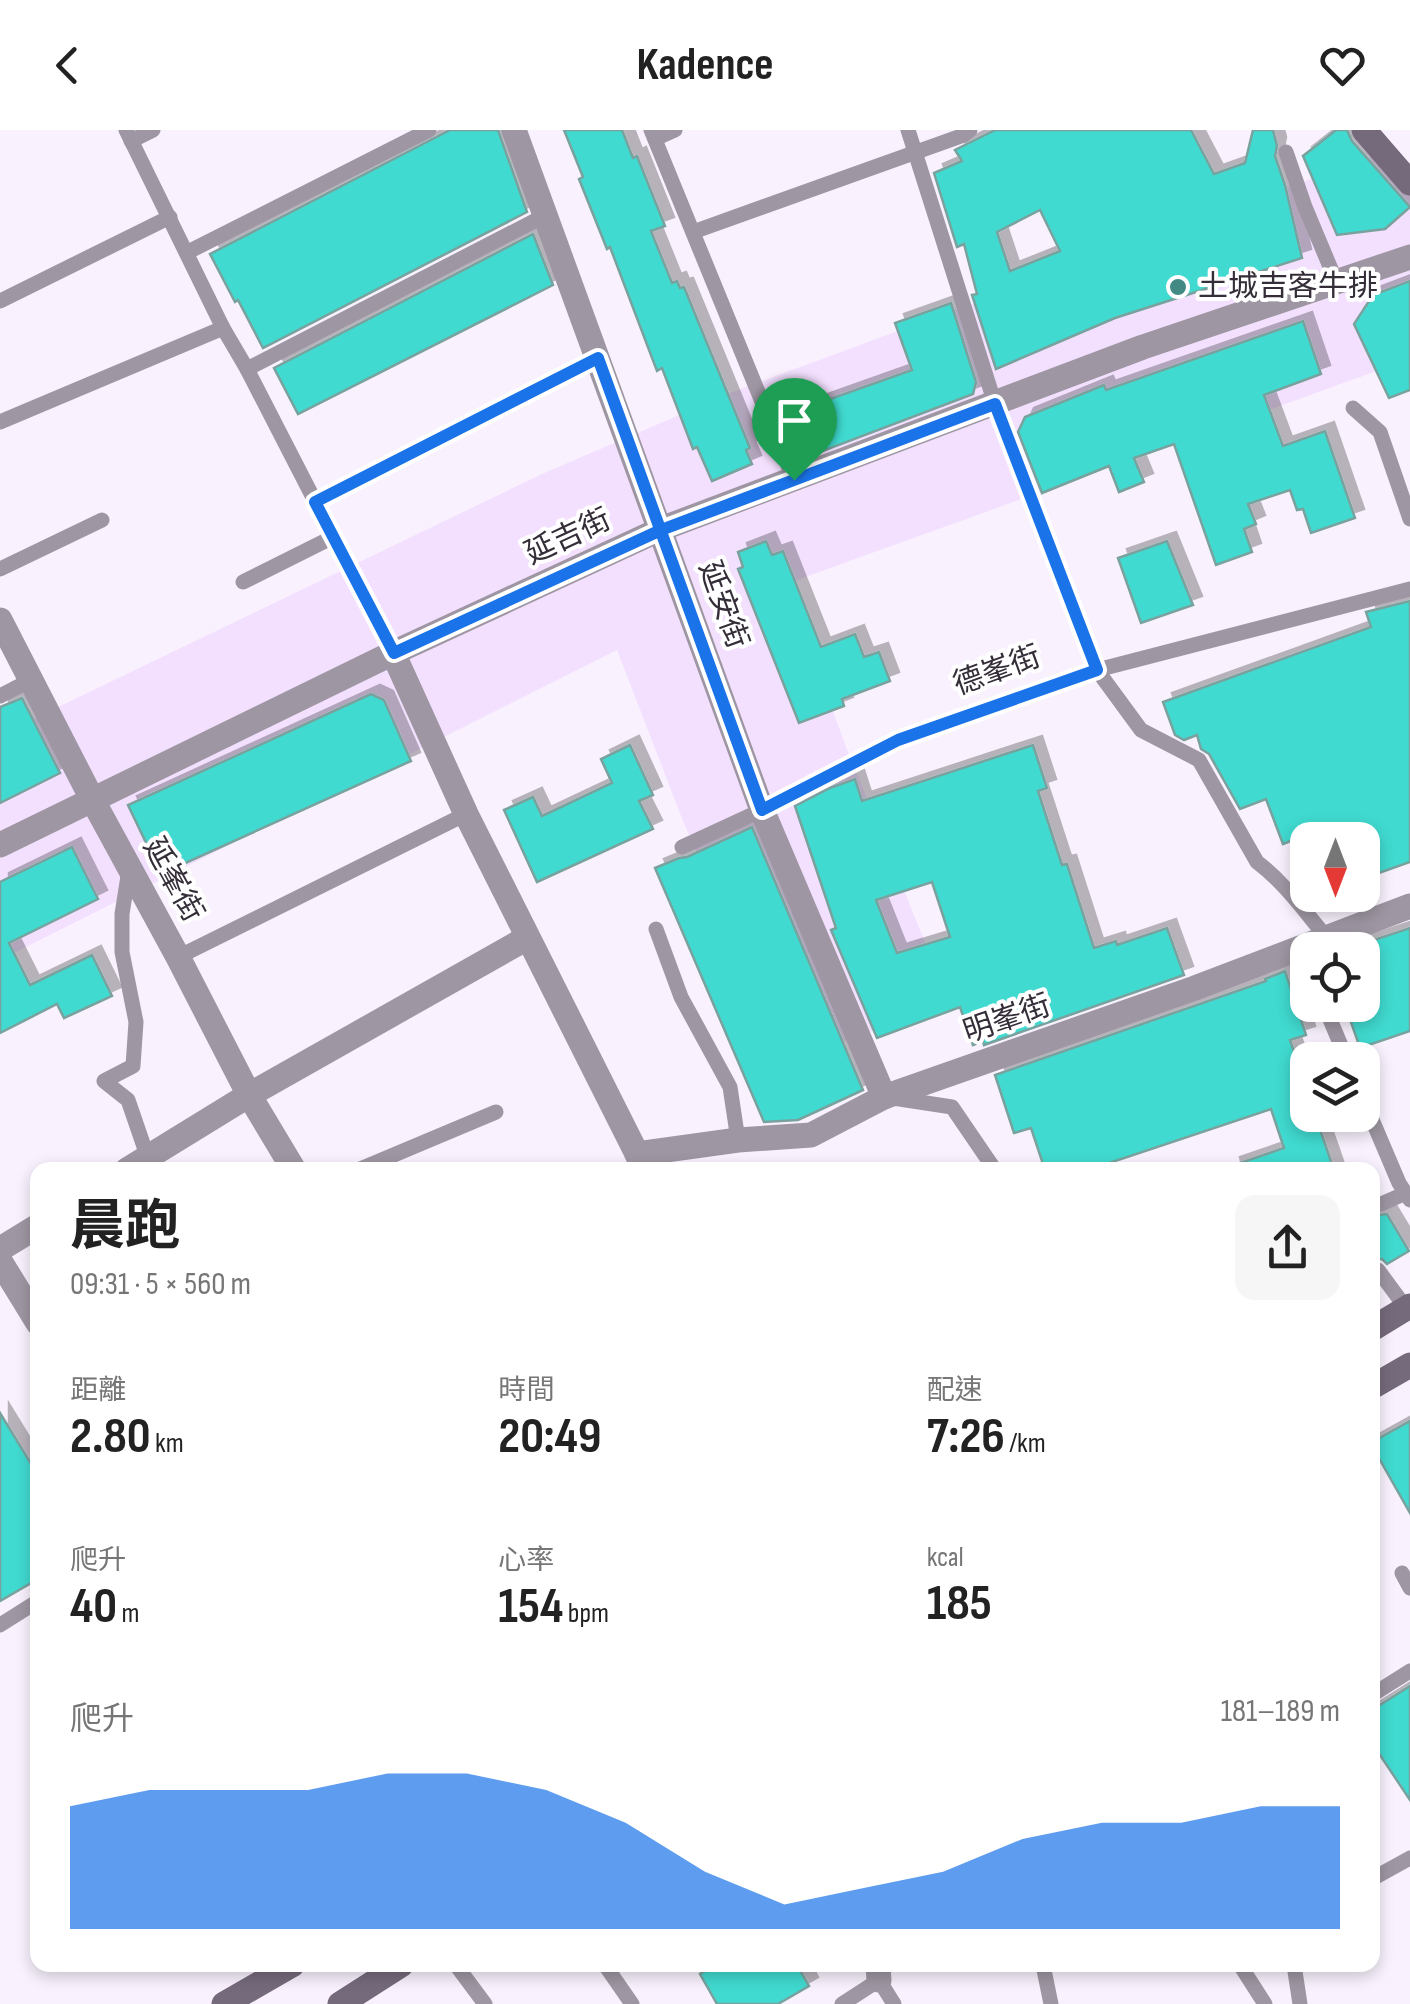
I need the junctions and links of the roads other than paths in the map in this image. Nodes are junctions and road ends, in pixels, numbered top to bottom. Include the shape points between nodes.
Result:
1 (153, 130) edge
2 (429, 130) edge
3 (514, 130) edge
4 (675, 130) edge
5 (908, 130) edge
6 (970, 130) edge
7 (1364, 130) edge
8 (653, 135) edge
9 (129, 136) edge
10 (914, 152) junction
11 (1286, 152) dead end
12 (1410, 183) edge
13 (546, 215) junction
14 (170, 217) junction
15 (693, 232) junction
16 (188, 252) junction
17 (1410, 257) edge
18 (1336, 282) junction
19 (6, 298) edge
20 (223, 328) junction
21 (598, 358) junction
22 (247, 369) junction
23 (995, 404) junction
24 (1353, 408) dead end
25 (0, 422) edge
26 (794, 480) junction
27 (315, 502) junction
28 (1410, 519) edge
29 (102, 520) dead end
30 (661, 530) junction
31 (333, 537) junction
32 (0, 569) edge
33 (243, 582) dead end
34 (1410, 589) edge
35 (0, 620) edge
36 (394, 653) junction
37 (1097, 670) junction
38 (31, 680) junction
39 (0, 696) edge
40 (92, 799) junction
41 (762, 810) junction
42 (466, 814) junction
43 (0, 845) edge
44 (682, 847) dead end
45 (129, 868) junction
46 (1410, 906) edge
47 (656, 929) dead end
48 (1323, 932) edge
49 (1345, 932) edge
50 (527, 938) junction
51 (178, 957) junction
52 (1290, 962) edge
53 (249, 1095) junction
54 (884, 1097) junction
55 (496, 1112) dead end
56 (1379, 1132) edge
57 (738, 1140) junction
58 (141, 1162) edge
59 (148, 1162) edge
60 (289, 1162) edge
61 (377, 1162) edge
62 (640, 1162) edge
63 (990, 1162) edge
64 (1408, 1196) edge
65 (1381, 1204) dead end
66 (30, 1231) edge
67 (0, 1249) edge
68 (0, 1261) edge
69 (1380, 1272) edge
70 (1408, 1307) edge
71 (30, 1310) edge
72 (1380, 1324) edge
73 (1410, 1365) edge
74 (1380, 1382) edge
75 (30, 1605) edge
76 (0, 1624) edge
77 (1410, 1671) edge
78 (1380, 1690) edge
79 (1410, 1858) edge
80 (1380, 1875) edge
81 (280, 1972) edge
82 (390, 1972) edge
83 (461, 1972) edge
84 (610, 1972) edge
85 (878, 1972) edge
86 (1044, 1972) edge
87 (1244, 1972) edge
88 (1295, 1972) edge
89 (224, 2004) edge
90 (340, 2004) edge
91 (484, 2004) edge
92 (632, 2004) edge
93 (842, 2004) edge
94 (894, 2004) edge
95 (1051, 2004) edge
96 (1265, 2004) edge
97 (1300, 2004) edge

1 - 9 lane
2 - 16 lane
3 - 13 street, 延安街
4 - 8 lane
5 - 10 lane
6 - 10 lane
7 - 12 main road
8 - 15 lane
9 - 14 lane
10 - 15 lane
10 - 23 lane
11 - 18 lane
13 - 21 street, 延安街
13 - 22 lane
14 - 16 lane
14 - 19 lane
15 - 26 lane
16 - 20 lane
17 - 18 street, 延吉街
18 - 23 street, 延吉街
20 - 22 lane
20 - 25 lane
21 - 27 lane
21 - 30 street, 延安街
22 - 27 lane
23 - 26 street, 延吉街
23 - 37 lane
24 - 28 lane via 1380,432
26 - 30 street, 延吉街
27 - 31 lane
29 - 32 lane
30 - 36 street, 延吉街
30 - 41 street, 延安街
31 - 33 lane
31 - 36 lane
34 - 37 lane, 德峯街
35 - 38 street, 延峯街
36 - 40 street, 延吉街
36 - 42 street
37 - 41 lane, 德峯街 via 898,740
37 - 48 lane via 1142,730 1199,760 1257,862
38 - 39 lane
38 - 40 street, 延峯街
40 - 43 street, 延吉街
40 - 45 street, 延峯街
41 - 44 lane, 德峯街
41 - 54 street, 延安街
42 - 50 street
42 - 51 lane
45 - 51 street, 延峯街
45 - 58 lane via 122,952 136,1022 134,1066 104,1081 128,1100
46 - 49 street, 明峯街
47 - 57 lane via 680,997 730,1087
50 - 53 street
50 - 62 street
51 - 53 street, 延峯街
52 - 54 street, 明峯街
53 - 59 street
53 - 60 street, 延峯街
54 - 57 street, 明峯街 via 811,1135
54 - 63 lane via 952,1107
55 - 61 lane
56 - 64 lane
57 - 62 street, 明峯街
64 - 65 lane
66 - 67 street
68 - 71 street
69 - 70 lane
70 - 72 main road
73 - 74 main road
75 - 76 lane
77 - 78 lane
79 - 80 lane
81 - 89 main road
82 - 90 main road
83 - 91 lane
84 - 92 lane
85 - 93 lane
85 - 94 lane
86 - 95 lane
87 - 96 lane
88 - 97 lane

